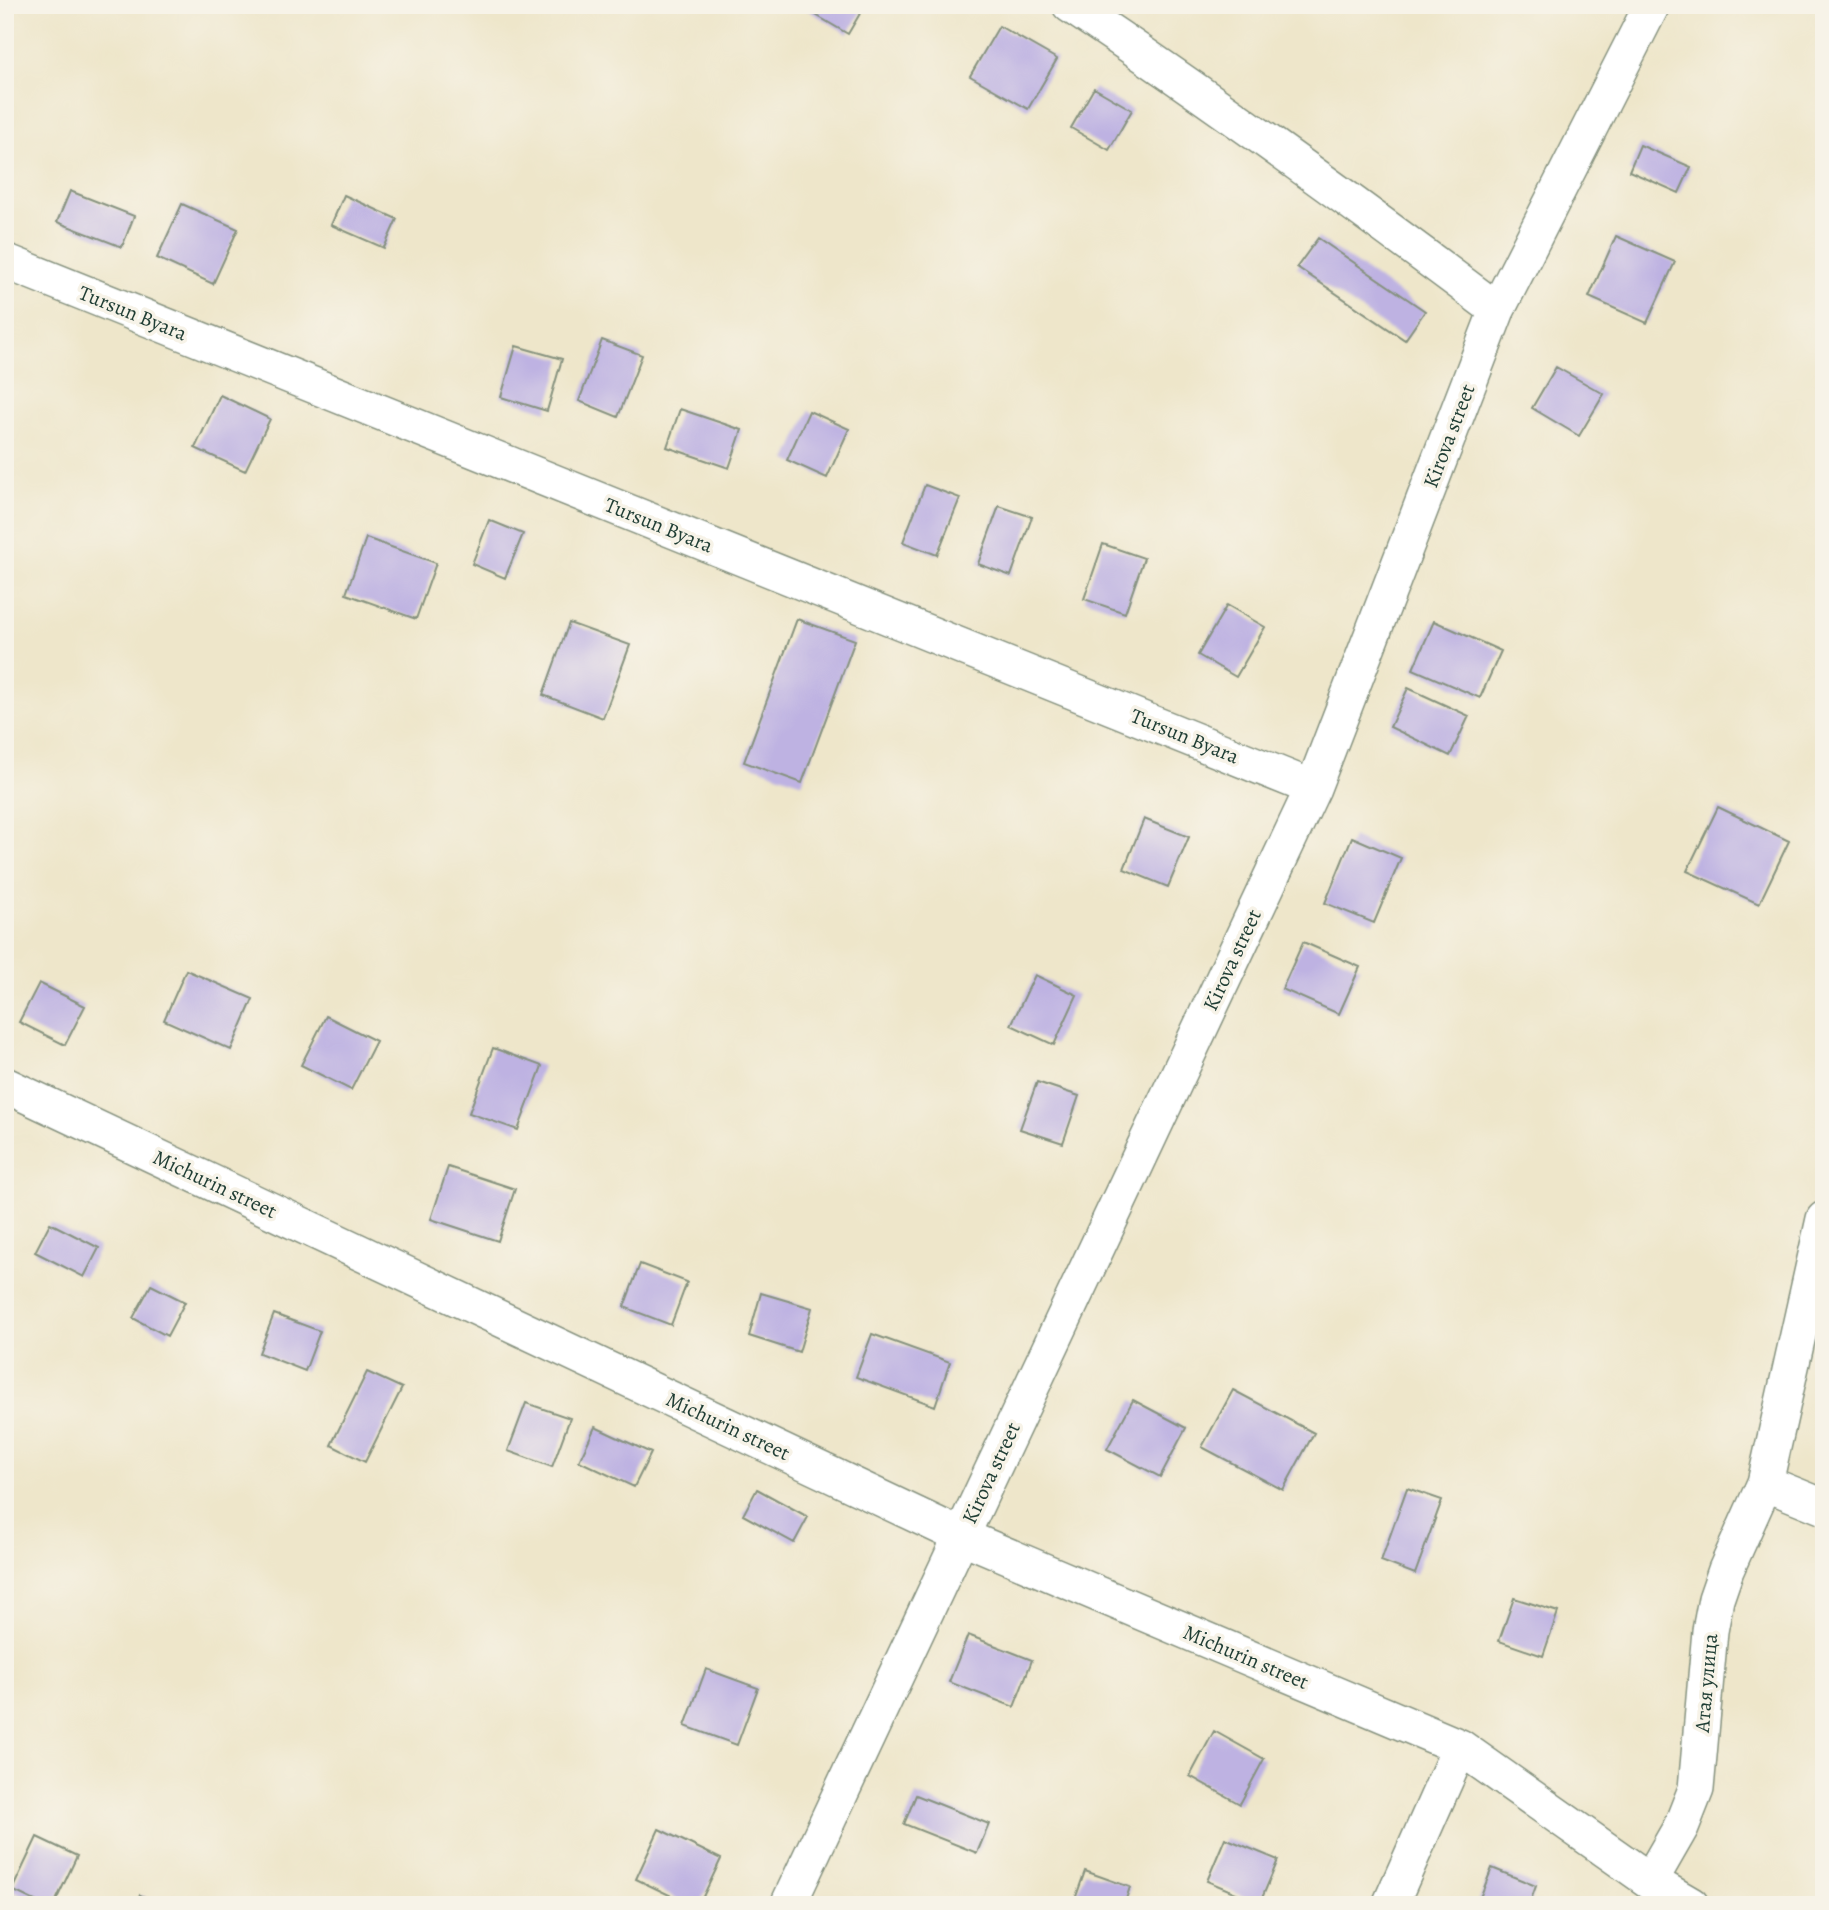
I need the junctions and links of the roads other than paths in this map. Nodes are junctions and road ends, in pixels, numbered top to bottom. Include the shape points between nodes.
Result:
1 (1070, 5) edge
2 (1653, 5) edge
3 (5, 261) edge
4 (1497, 310) junction
5 (1314, 788) junction
6 (5, 1085) edge
7 (1824, 1219) edge
8 (1765, 1483) junction
9 (1824, 1507) edge
10 (961, 1536) junction
11 (1460, 1748) junction
12 (1650, 1881) junction
13 (788, 1905) edge
14 (1390, 1905) edge
15 (1691, 1905) edge

1 - 4 street via 1328,183
2 - 4 street, Kirova street
3 - 5 street, Tursun Byara
4 - 5 street, Kirova street
5 - 10 street, Kirova street
6 - 10 street, Michurin street
7 - 8 street, Атая улица
8 - 9 street
8 - 12 street, Атая улица via 1716,1599 1696,1789 1681,1828
10 - 11 street, Michurin street
10 - 13 street, Kirova street
11 - 12 street
11 - 14 street
12 - 15 street

